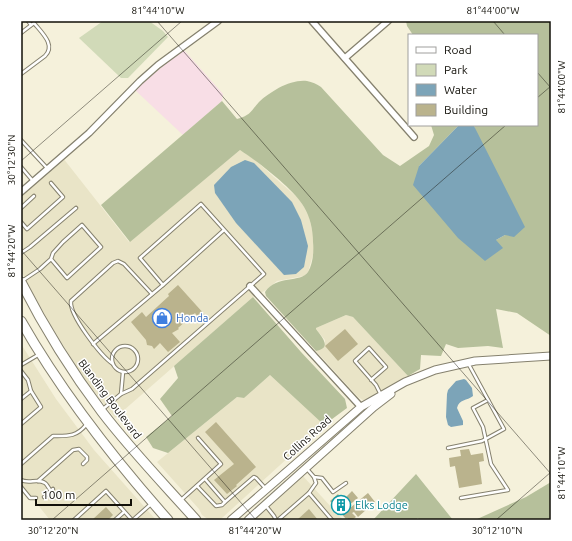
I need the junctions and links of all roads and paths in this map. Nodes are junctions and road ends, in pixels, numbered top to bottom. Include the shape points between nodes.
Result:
1 (28, 21) edge
2 (218, 21) edge
3 (312, 21) edge
4 (388, 21) edge
5 (31, 25) junction
6 (21, 33) edge
7 (345, 58) junction
8 (21, 74) edge
9 (414, 137) dead end
10 (21, 140) edge
11 (21, 167) edge
12 (48, 169) junction
13 (33, 181) junction
14 (51, 183) dead end
15 (21, 192) edge
16 (34, 196) dead end
17 (21, 208) edge
18 (76, 208) dead end
19 (21, 222) edge
20 (224, 230) junction
21 (21, 253) edge
22 (51, 259) junction
23 (21, 282) edge
24 (163, 285) junction
25 (250, 286) junction
26 (152, 294) junction
27 (22, 323) edge
28 (93, 344) junction
29 (40, 354) junction
30 (551, 356) edge
31 (468, 363) junction
32 (113, 364) junction
33 (21, 365) edge
34 (21, 371) edge
35 (123, 372) junction
36 (372, 380) junction
37 (405, 382) junction
38 (31, 391) junction
39 (121, 394) junction
40 (381, 395) junction
41 (21, 399) edge
42 (488, 400) junction
43 (360, 407) junction
44 (101, 411) junction
45 (88, 423) junction
46 (21, 424) edge
47 (198, 438) dead end
48 (486, 439) junction
49 (448, 448) dead end
50 (21, 464) edge
51 (83, 464) dead end
52 (306, 469) junction
53 (314, 477) junction
54 (205, 479) junction
55 (21, 480) edge
56 (38, 481) junction
57 (346, 483) dead end
58 (198, 486) junction
59 (21, 487) edge
60 (266, 489) junction
61 (309, 493) junction
62 (44, 496) dead end
63 (36, 498) dead end
64 (461, 498) dead end
65 (152, 502) junction
66 (180, 502) junction
67 (225, 502) junction
68 (265, 505) junction
69 (124, 512) junction
70 (74, 520) edge
71 (115, 520) edge
72 (132, 520) edge
73 (168, 520) edge
74 (196, 520) edge
75 (231, 520) edge
76 (248, 520) edge
77 (277, 520) edge
78 (332, 520) edge

1 - 5 lane
2 - 12 street via 158,65
3 - 7 street
4 - 7 street
5 - 6 lane
5 - 8 lane via 34,23 49,43 50,49 45,56
7 - 9 street
10 - 12 lane
11 - 13 lane
12 - 13 street
13 - 15 street
14 - 19 lane via 63,197 27,228
16 - 17 lane
18 - 21 lane
20 - 24 lane
20 - 24 lane via 201,204 140,258
20 - 25 lane via 264,274
22 - 22 lane via 53,252 82,225 101,246 67,278
22 - 23 lane
23 - 44 main road, Blanding Boulevard via 54,342
24 - 26 lane
25 - 39 lane via 132,389
25 - 43 street
26 - 28 lane
26 - 28 lane via 121,261 113,262 71,301 72,310
27 - 29 main road
28 - 32 lane
29 - 33 lane
29 - 45 main road
30 - 31 street, Collins Road
31 - 37 street, Collins Road via 435,370
31 - 42 lane
32 - 35 lane
32 - 35 lane via 112,357 116,350 126,347 132,349 137,357 136,364 132,370
34 - 38 lane via 28,380
35 - 39 lane
36 - 36 lane via 386,367 369,348 355,361
36 - 40 lane
37 - 40 street, Collins Road
37 - 52 street, Collins Road
38 - 41 lane
38 - 46 lane via 41,407
39 - 44 lane
40 - 43 street, Collins Road
42 - 48 lane via 473,408
42 - 48 lane via 504,430
43 - 60 street, Collins Road
44 - 45 main road
44 - 66 main road, Blanding Boulevard
45 - 50 lane via 81,431 71,436 53,436
45 - 65 main road
47 - 54 lane via 222,464
48 - 49 lane
48 - 64 lane via 491,464 508,490
51 - 56 lane via 87,457 79,449 73,450
52 - 53 lane
52 - 68 street, Collins Road
53 - 57 lane via 322,478 333,492
53 - 61 lane via 316,483
54 - 58 lane
54 - 67 lane
55 - 56 lane via 26,483
56 - 62 lane via 44,482 52,490
58 - 66 lane
58 - 67 lane via 216,506
59 - 63 lane via 30,498
60 - 67 lane via 254,477
60 - 75 street, Collins Road
61 - 77 lane
61 - 78 lane
65 - 72 lane
65 - 73 main road
66 - 74 main road, Blanding Boulevard
68 - 76 street, Collins Road
68 - 77 lane
69 - 70 lane via 106,491
69 - 71 lane
69 - 72 lane

